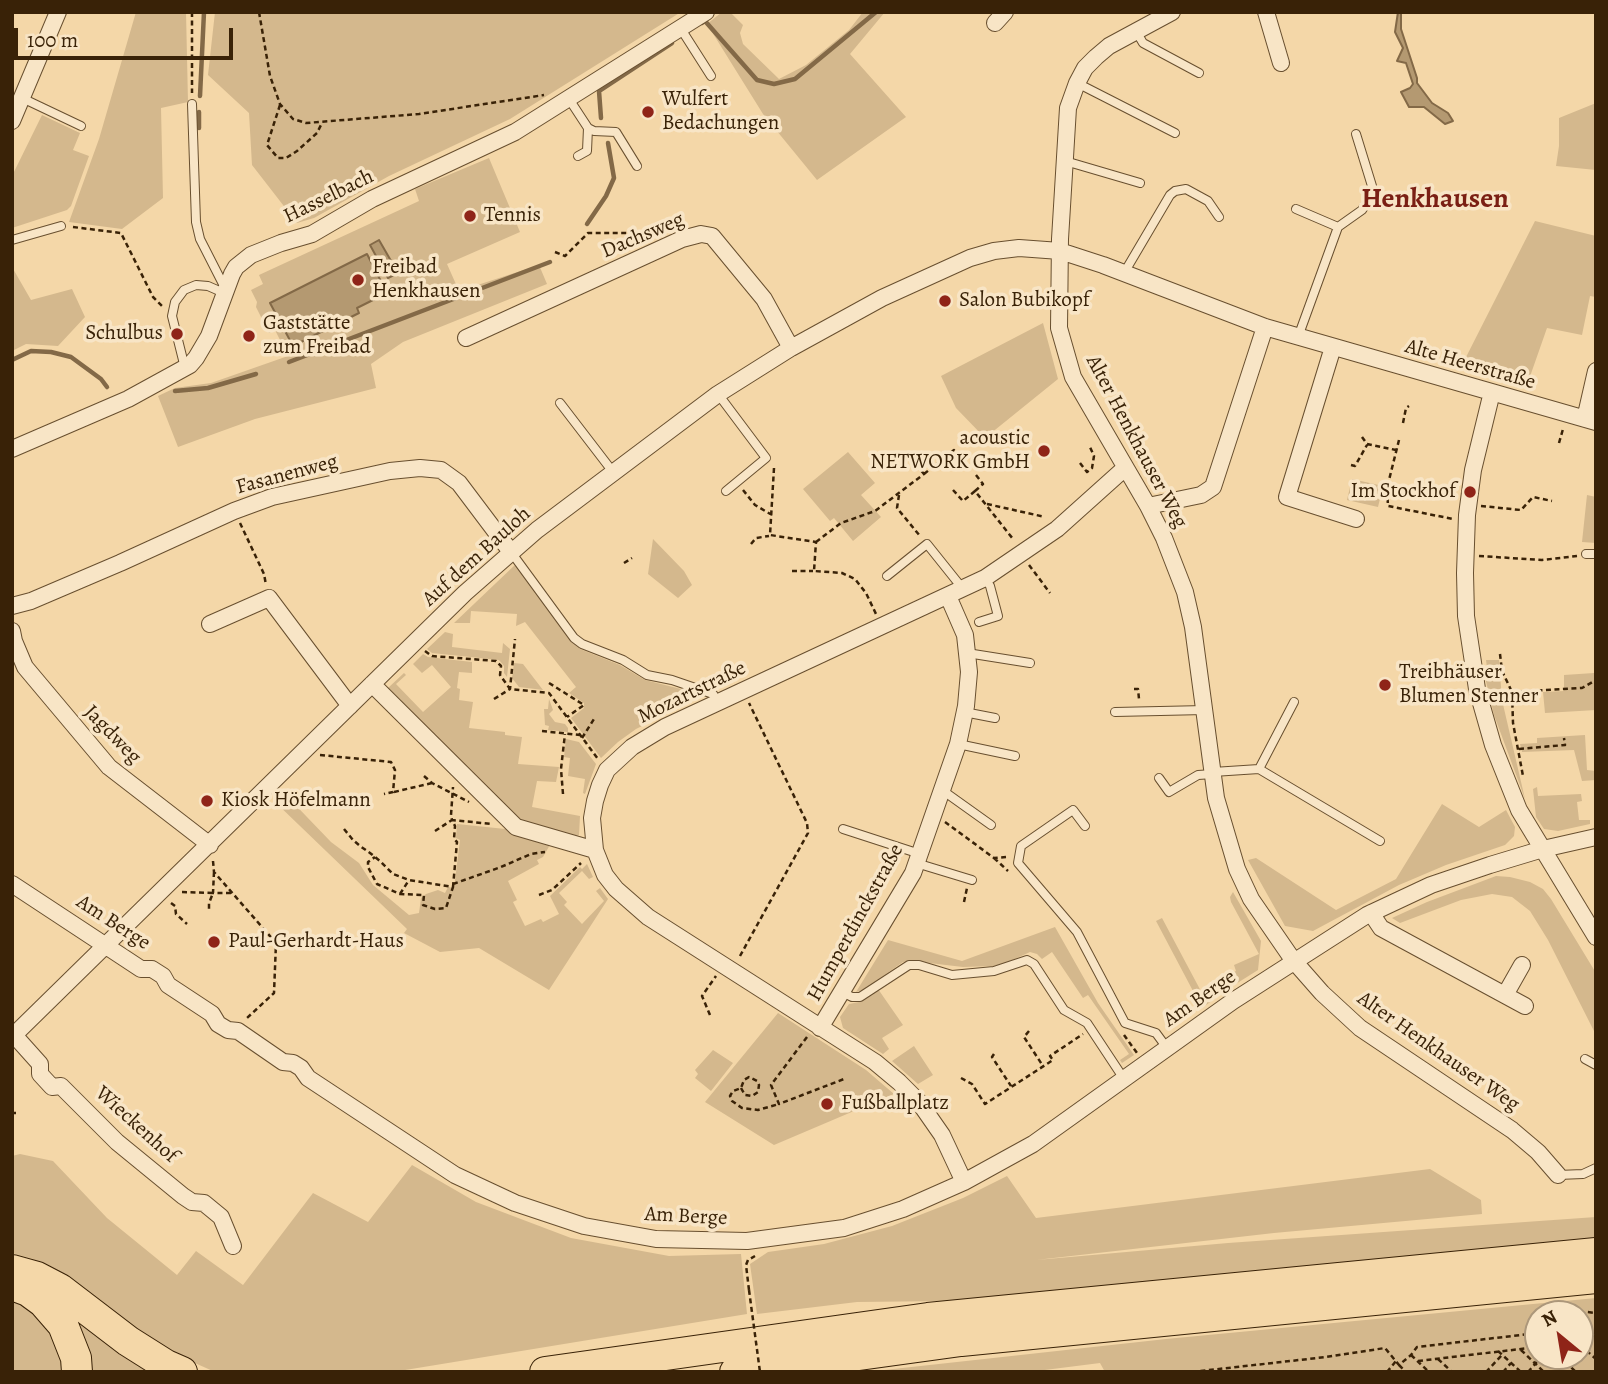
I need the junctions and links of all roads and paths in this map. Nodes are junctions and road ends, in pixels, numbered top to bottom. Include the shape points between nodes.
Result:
1 (58, 12) edge
2 (192, 12) edge
3 (259, 12) edge
4 (706, 12) edge
5 (1172, 12) edge
6 (1266, 12) edge
7 (681, 29) junction
8 (1136, 31) junction
9 (1281, 63) dead end
10 (1199, 73) dead end
11 (711, 76) dead end
12 (1077, 83) junction
13 (572, 97) junction
14 (22, 98) junction
15 (192, 104) joint
16 (280, 104) junction
17 (12, 121) edge
18 (322, 123) junction
19 (81, 126) dead end
20 (588, 128) junction
21 (1175, 134) dead end
22 (1356, 134) dead end
23 (578, 156) dead end
24 (1065, 161) junction
25 (637, 166) dead end
26 (1140, 183) dead end
27 (1296, 209) dead end
28 (1219, 217) dead end
29 (61, 226) joint
30 (1338, 227) junction
31 (663, 233) dead end
32 (12, 240) edge
33 (1060, 251) junction
34 (555, 252) dead end
35 (1124, 273) junction
36 (225, 291) junction
37 (172, 316) junction
38 (1265, 327) junction
39 (1298, 337) junction
40 (466, 338) dead end
41 (1333, 347) junction
42 (791, 348) junction
43 (185, 368) junction
44 (1596, 371) edge
45 (1492, 392) junction
46 (718, 394) junction
47 (560, 402) dead end
48 (1409, 406) dead end
49 (1590, 421) edge
50 (1403, 423) dead end
51 (1362, 437) dead end
52 (1399, 440) dead end
53 (1089, 444) dead end
54 (1367, 444) junction
55 (12, 449) edge
56 (1396, 450) junction
57 (902, 453) dead end
58 (958, 455) dead end
59 (766, 457) junction
60 (1080, 463) dead end
61 (1351, 465) dead end
62 (1125, 467) junction
63 (612, 472) junction
64 (924, 474) junction
65 (976, 475) dead end
66 (736, 482) junction
67 (953, 489) dead end
68 (726, 491) dead end
69 (975, 491) junction
70 (899, 495) junction
71 (1552, 501) dead end
72 (984, 503) junction
73 (1148, 506) junction
74 (234, 510) junction
75 (1467, 513) junction
76 (772, 515) junction
77 (1356, 519) dead end
78 (1065, 522) junction
79 (771, 535) junction
80 (816, 542) junction
81 (751, 544) dead end
82 (927, 544) junction
83 (511, 552) junction
84 (1023, 553) junction
85 (1465, 556) junction
86 (632, 558) dead end
87 (1571, 558) dead end
88 (1542, 560) junction
89 (624, 563) dead end
90 (1542, 567) dead end
91 (792, 571) dead end
92 (814, 571) junction
93 (887, 576) dead end
94 (985, 578) junction
95 (963, 589) junction
96 (1050, 593) dead end
97 (948, 596) junction
98 (269, 597) junction
99 (12, 606) edge
100 (979, 622) dead end
101 (210, 624) dead end
102 (881, 627) junction
103 (12, 631) edge
104 (515, 639) dead end
105 (413, 644) junction
106 (967, 653) junction
107 (1500, 654) dead end
108 (1030, 663) dead end
109 (1596, 680) edge
110 (372, 684) junction
111 (1134, 689) dead end
112 (510, 690) junction
113 (744, 691) junction
114 (1513, 692) junction
115 (549, 693) junction
116 (494, 699) dead end
117 (1294, 702) dead end
118 (718, 703) junction
119 (350, 706) junction
120 (1205, 710) junction
121 (964, 712) junction
122 (1115, 712) dead end
123 (1140, 712) junction
124 (1514, 715) junction
125 (1519, 715) dead end
126 (567, 717) junction
127 (995, 718) dead end
128 (594, 719) dead end
129 (542, 732) dead end
130 (565, 734) junction
131 (581, 737) junction
132 (1564, 738) dead end
133 (958, 744) junction
134 (310, 745) junction
135 (1518, 750) junction
136 (1015, 755) dead end
137 (1259, 769) junction
138 (607, 770) junction
139 (1213, 773) junction
140 (424, 775) dead end
141 (1159, 778) dead end
142 (1524, 779) dead end
143 (432, 783) junction
144 (453, 787) dead end
145 (942, 790) junction
146 (393, 792) junction
147 (384, 794) dead end
148 (452, 794) junction
149 (563, 794) dead end
150 (933, 817) junction
151 (452, 820) junction
152 (510, 821) junction
153 (991, 825) dead end
154 (1085, 826) dead end
155 (344, 828) dead end
156 (843, 829) dead end
157 (435, 831) dead end
158 (1596, 837) edge
159 (1380, 841) dead end
160 (207, 848) junction
161 (1542, 849) junction
162 (550, 851) dead end
163 (596, 853) junction
164 (375, 857) junction
165 (994, 858) junction
166 (918, 859) junction
167 (1018, 863) junction
168 (214, 872) junction
169 (1013, 875) dead end
170 (410, 880) junction
171 (972, 880) dead end
172 (12, 884) edge
173 (453, 886) junction
174 (161, 893) junction
175 (184, 893) dead end
176 (213, 893) junction
177 (232, 893) junction
178 (400, 894) junction
179 (539, 895) dead end
180 (209, 910) dead end
181 (1371, 913) junction
182 (187, 924) dead end
183 (1596, 937) edge
184 (293, 942) dead end
185 (276, 943) junction
186 (107, 945) junction
187 (740, 956) dead end
188 (1293, 960) junction
189 (723, 965) junction
190 (1522, 965) dead end
191 (842, 992) junction
192 (1505, 995) junction
193 (1525, 1006) dead end
194 (710, 1015) dead end
195 (818, 1026) junction
196 (1091, 1029) junction
197 (238, 1031) junction
198 (1029, 1031) dead end
199 (1122, 1031) dead end
200 (13, 1036) edge
201 (1167, 1048) junction
202 (994, 1054) dead end
203 (1586, 1059) dead end
204 (1145, 1063) junction
205 (1596, 1065) edge
206 (1043, 1066) junction
207 (961, 1078) dead end
208 (844, 1079) dead end
209 (1124, 1079) junction
210 (1011, 1087) junction
211 (741, 1088) junction
212 (779, 1104) junction
213 (1596, 1168) edge
214 (1558, 1175) joint
215 (964, 1182) junction
216 (233, 1246) dead end
217 (762, 1251) dead end
218 (1596, 1253) edge
219 (12, 1270) edge
220 (1596, 1278) edge
221 (12, 1285) edge
222 (1524, 1335) edge
223 (1520, 1349) junction
224 (1524, 1349) edge
225 (1498, 1351) junction
226 (1524, 1353) edge
227 (1411, 1355) junction
228 (1502, 1355) junction
229 (1438, 1359) junction
230 (1418, 1362) junction
231 (1398, 1363) junction
232 (1511, 1363) junction
233 (1232, 1367) junction
234 (1214, 1371) edge
235 (77, 1372) edge
236 (182, 1372) edge
237 (545, 1372) edge
238 (735, 1372) edge
239 (760, 1372) edge
240 (1194, 1372) edge
241 (1237, 1372) edge
242 (1387, 1372) edge
243 (1406, 1372) edge
244 (1429, 1372) edge
245 (1452, 1372) edge
246 (1486, 1372) edge
247 (1503, 1372) edge
248 (1521, 1372) edge

1 - 14 street
2 - 15 path
3 - 16 path via 270,76
4 - 7 street, Hasselbach
5 - 8 street, Alter Henkhauser Weg
6 - 9 street
7 - 11 lane
7 - 13 street, Hasselbach
8 - 10 lane via 1143,43
8 - 12 street, Alter Henkhauser Weg via 1096,57
12 - 21 lane
12 - 24 street, Alter Henkhauser Weg via 1068,108
13 - 18 path via 565,92
13 - 20 lane
13 - 36 street, Hasselbach via 515,132 372,199 312,234 251,255 236,267
14 - 17 street
14 - 19 lane
15 - 36 lane via 196,222
16 - 18 path via 293,119
16 - 18 path via 267,145 278,158 297,151
20 - 23 lane via 587,151
20 - 25 lane via 615,132
22 - 30 lane via 1371,196 1362,210
24 - 26 lane
24 - 33 street, Alter Henkhauser Weg
27 - 30 lane
28 - 35 lane via 1213,205 1200,196 1186,189 1175,191
29 - 32 lane
29 - 37 path via 121,233 153,297
30 - 39 lane
31 - 34 path via 588,233 565,256
33 - 35 street, Alte Heerstraße
33 - 42 street, Auf dem Bauloh via 1019,248 970,258 882,298
33 - 62 street, Alter Henkhauser Weg via 1059,328 1066,355 1073,377
35 - 38 street, Alte Heerstraße
36 - 37 lane via 196,285 184,290
36 - 43 street, Hasselbach via 209,336 197,358
37 - 43 lane
38 - 39 street, Alte Heerstraße
38 - 73 street via 1213,487 1201,495
39 - 41 street, Alte Heerstraße
40 - 42 street, Dachsweg via 701,234 712,236 764,299
41 - 45 street, Alte Heerstraße
41 - 77 street via 1287,497
42 - 46 street, Auf dem Bauloh
43 - 55 street, Hasselbach via 128,399
44 - 49 street
45 - 49 street, Alte Heerstraße
45 - 75 street
46 - 59 lane
46 - 63 street, Auf dem Bauloh
47 - 63 lane
48 - 50 path
51 - 54 path
52 - 56 path
53 - 60 path via 1092,468 1087,472
54 - 56 path
54 - 61 path via 1355,466
56 - 75 path via 1387,488 1388,506
57 - 64 path
58 - 64 path via 954,450
59 - 66 lane
59 - 76 path via 775,469
62 - 73 street, Alter Henkhauser Weg
62 - 78 street, Mozartstraße
63 - 83 street, Auf dem Bauloh
64 - 70 path
65 - 69 path via 983,484
66 - 68 lane
66 - 76 path via 755,505
67 - 69 path via 963,501
69 - 72 path
70 - 80 path via 875,512 841,523
70 - 82 path via 897,508
71 - 75 path via 1533,497 1521,510
72 - 78 path
72 - 84 path
73 - 120 street, Alter Henkhauser Weg via 1185,592
74 - 83 street, Fasanenweg via 390,471 442,470 459,483
74 - 98 path via 264,574
74 - 99 street, Fasanenweg
75 - 85 street
76 - 79 path
78 - 84 street, Mozartstraße
79 - 80 path
79 - 81 path
80 - 92 path
82 - 93 lane
82 - 95 lane
83 - 105 street, Auf dem Bauloh
83 - 118 lane via 582,644 647,675 713,694
84 - 94 street, Mozartstraße
84 - 96 path
85 - 88 path
85 - 161 street via 1466,616 1485,720 1513,797
86 - 89 path
87 - 88 path
88 - 90 path
91 - 92 path
92 - 102 path via 855,579
94 - 95 street, Mozartstraße
94 - 100 lane via 998,616
95 - 97 street, Mozartstraße
97 - 102 street, Mozartstraße
97 - 106 street, Humperdinckstraße via 965,635
98 - 101 street
98 - 119 street
102 - 113 street, Mozartstraße
103 - 160 street, Jagdweg via 25,667 109,767
104 - 112 path
105 - 110 street, Auf dem Bauloh
105 - 112 path via 432,656 496,662
106 - 108 lane
106 - 121 street, Humperdinckstraße
107 - 114 path via 1502,671
109 - 114 path via 1582,688
110 - 119 street, Auf dem Bauloh
110 - 152 street
111 - 123 path via 1138,689
112 - 115 path
112 - 116 path
113 - 118 street, Mozartstraße
113 - 187 path via 807,822 808,833
114 - 124 path
115 - 126 path
115 - 126 path via 549,683 584,705
117 - 137 lane
118 - 138 street, Mozartstraße via 639,743
119 - 134 street, Auf dem Bauloh
120 - 123 lane
120 - 139 street, Alter Henkhauser Weg
121 - 127 lane
121 - 133 street, Humperdinckstraße
122 - 123 lane
124 - 125 path
124 - 135 path
126 - 131 path
128 - 131 path
129 - 130 path
130 - 131 path
130 - 149 path
131 - 138 path
132 - 135 path via 1565,745
133 - 136 lane
133 - 145 street, Humperdinckstraße
134 - 146 path via 320,755 391,762 396,770
134 - 160 street, Auf dem Bauloh
135 - 142 path
137 - 139 lane
137 - 159 lane
138 - 163 street via 592,818
139 - 141 lane via 1198,775 1169,792
139 - 188 street, Alter Henkhauser Weg via 1237,869 1251,899
140 - 143 path
143 - 146 path
143 - 148 path
144 - 148 path
145 - 150 street, Humperdinckstraße
145 - 153 lane
146 - 147 path
148 - 151 path
148 - 152 path
150 - 165 path
150 - 166 street, Humperdinckstraße
151 - 152 path
151 - 157 path
151 - 173 path via 457,842
152 - 163 street
154 - 167 lane via 1073,810 1021,846
155 - 164 path
156 - 166 lane
158 - 161 street, Am Berge
160 - 168 path
160 - 174 street, Auf dem Bauloh
161 - 181 street, Am Berge via 1431,885
161 - 183 street
162 - 173 path via 531,854
163 - 179 path via 552,890
163 - 189 street via 606,875 630,903
164 - 170 path via 393,874
164 - 178 path via 369,862 372,877
165 - 167 path via 1004,856
165 - 169 path
166 - 171 lane
166 - 191 street, Humperdinckstraße
167 - 201 lane via 1077,932 1125,1023 1156,1033
168 - 176 path
168 - 177 path
170 - 173 path
170 - 178 path
172 - 186 street, Am Berge
173 - 178 path via 446,908 424,905 424,895
174 - 182 path
174 - 186 street, Auf dem Bauloh
175 - 176 path
176 - 177 path
176 - 180 path
177 - 185 path
181 - 188 street, Am Berge
181 - 192 street via 1381,928
184 - 185 path
185 - 197 path via 274,993
186 - 197 street, Am Berge via 141,969 163,976 168,985 212,1014 218,1024
186 - 200 street, Auf dem Bauloh
188 - 201 street, Am Berge
188 - 214 street, Alter Henkhauser Weg via 1360,1028 1512,1130
189 - 194 path via 702,996
189 - 195 street
190 - 192 street
191 - 195 street, Humperdinckstraße
191 - 196 lane via 860,997 909,965 952,975 994,971 1027,960 1065,1010
192 - 193 street
195 - 212 path via 771,1085
195 - 215 street via 876,1062 919,1102 942,1135
196 - 206 path via 1050,1056 1053,1060
196 - 209 lane
197 - 215 street, Am Berge via 283,1062 302,1068 308,1078 455,1175 515,1203 584,1226 656,1239 774,1239 844,1228
198 - 206 path via 1024,1037
199 - 204 path
200 - 216 street, Wieckenhof via 40,1064 40,1074 52,1087 61,1086 117,1142 183,1196 204,1203 221,1217
201 - 204 street, Am Berge
202 - 210 path
203 - 205 lane
204 - 209 street, Am Berge
206 - 210 path
207 - 210 path via 972,1084 985,1104
208 - 212 path
209 - 215 street, Am Berge via 1033,1144
211 - 211 path via 749,1077 759,1085 752,1096
211 - 212 path via 730,1096 742,1108 758,1110
213 - 214 lane via 1583,1174
217 - 239 path, bridge via 746,1265
218 - 237 highway via 928,1318
219 - 236 highway via 60,1289 128,1341
220 - 238 highway via 961,1341
221 - 235 highway via 28,1291 63,1325
222 - 227 path via 1417,1347
223 - 224 path
223 - 225 path
223 - 226 path
225 - 228 path
225 - 229 path
227 - 230 path
227 - 231 path
228 - 232 path
228 - 246 path
229 - 230 path
229 - 245 path
230 - 244 path
231 - 233 path via 1385,1348
231 - 242 path
231 - 243 path
232 - 247 path
232 - 248 path
233 - 234 path
233 - 241 path
234 - 240 path

